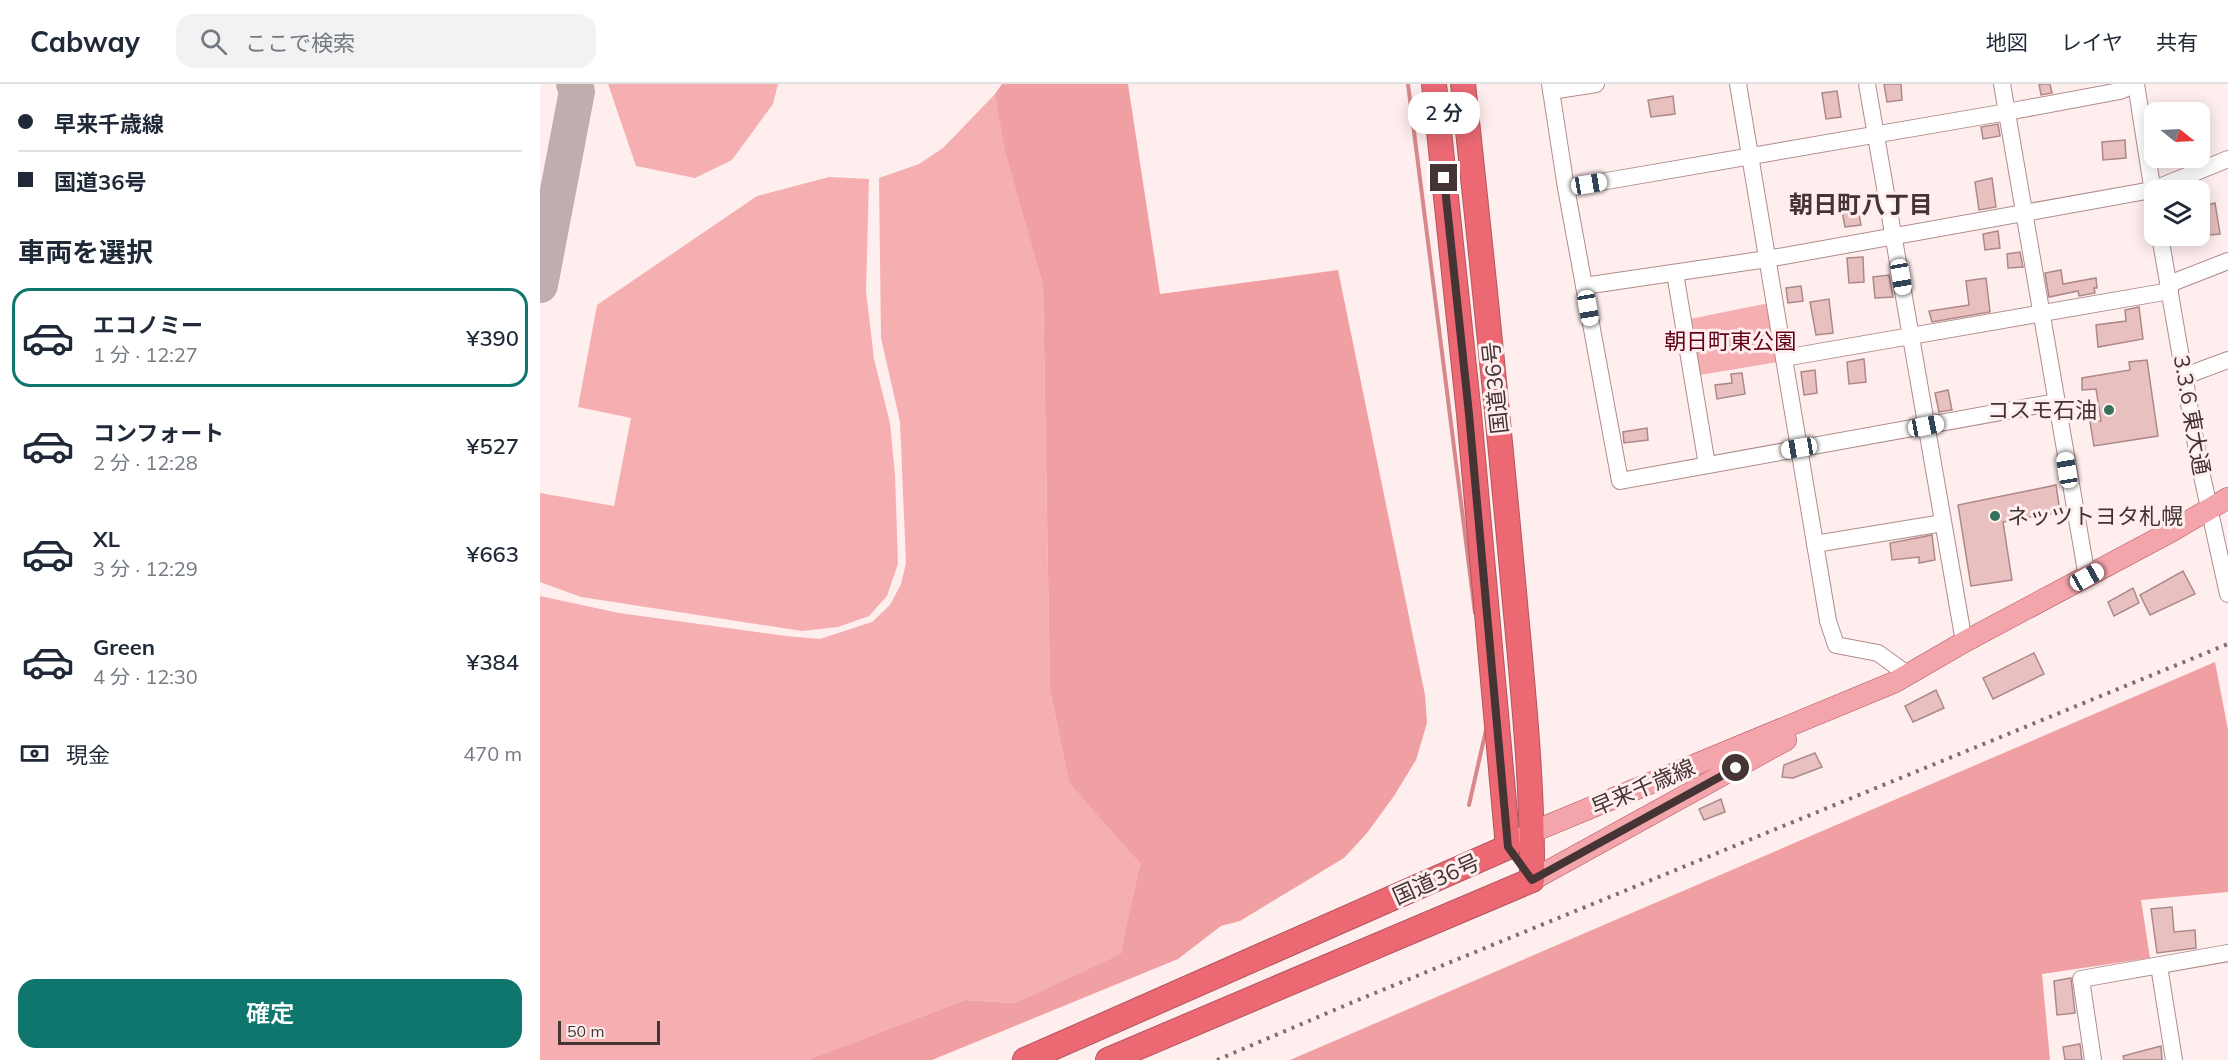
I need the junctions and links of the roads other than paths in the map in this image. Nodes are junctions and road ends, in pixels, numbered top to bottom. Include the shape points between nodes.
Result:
1 (1434, 84) edge
2 (1463, 84) edge
3 (1596, 84) edge
4 (1738, 84) edge
5 (1867, 84) edge
6 (2002, 84) edge
7 (2136, 84) edge
8 (1551, 87) edge
9 (2007, 112) junction
10 (1876, 134) junction
11 (1750, 155) junction
12 (2228, 159) edge
13 (2151, 180) edge
14 (2184, 180) edge
15 (1566, 188) junction
16 (2144, 196) edge
17 (2024, 213) junction
18 (1894, 237) junction
19 (2162, 246) edge
20 (1767, 259) junction
21 (2228, 261) edge
22 (1675, 273) junction
23 (1584, 286) junction
24 (2169, 287) junction
25 (2041, 313) junction
26 (1911, 337) junction
27 (1784, 358) junction
28 (2228, 360) edge
29 (2185, 376) junction
30 (2056, 402) junction
31 (1926, 426) junction
32 (1799, 448) junction
33 (1707, 465) junction
34 (2228, 498) edge
35 (2209, 508) junction
36 (1943, 523) junction
37 (1815, 544) junction
38 (2087, 577) junction
39 (2228, 594) edge
40 (1964, 642) junction
41 (1907, 674) junction
42 (1879, 689) junction
43 (1532, 832) junction
44 (1508, 847) junction
45 (1532, 880) junction
46 (2228, 953) edge
47 (2159, 966) junction
48 (1024, 1060) edge
49 (1108, 1060) edge
50 (2093, 1060) edge
51 (2174, 1060) edge

1 - 44 highway, 国道36号
2 - 43 highway, 国道36号 via 1498,411
3 - 8 street
4 - 11 street
5 - 10 street
6 - 9 street
7 - 9 street via 2120,91
7 - 13 street
8 - 15 street
9 - 10 street
9 - 17 street
10 - 11 street
10 - 18 street
11 - 15 street
11 - 20 street
12 - 14 street
15 - 23 street
16 - 17 street
17 - 18 street
17 - 25 street
18 - 20 street
18 - 26 street
19 - 24 street, 3.3.6 東大通
20 - 22 street
20 - 27 street
21 - 24 street
22 - 23 street
22 - 33 street
23 - 33 street via 1620,481
24 - 25 street
24 - 29 street, 3.3.6 東大通
25 - 26 street
25 - 30 street
26 - 27 street
26 - 31 street
27 - 32 street
28 - 29 street
29 - 35 street, 3.3.6 東大通
30 - 31 street
30 - 38 street
31 - 32 street
31 - 36 street
32 - 33 street
32 - 37 street
34 - 35 main road, 早来千歳線
35 - 38 main road, 早来千歳線
35 - 39 street, 3.3.6 東大通
36 - 37 street
36 - 40 street
37 - 41 street via 1836,645 1878,653
38 - 40 main road, 早来千歳線
40 - 41 main road, 早来千歳線
41 - 42 main road, 早来千歳線
42 - 43 main road, 早来千歳線
42 - 45 main road, 早来千歳線
43 - 44 main road, 早来千歳線
43 - 45 highway, 国道36号
44 - 45 highway
44 - 48 highway, 国道36号
45 - 49 highway, 国道36号
46 - 47 street
47 - 50 street via 2081,979
47 - 51 street

